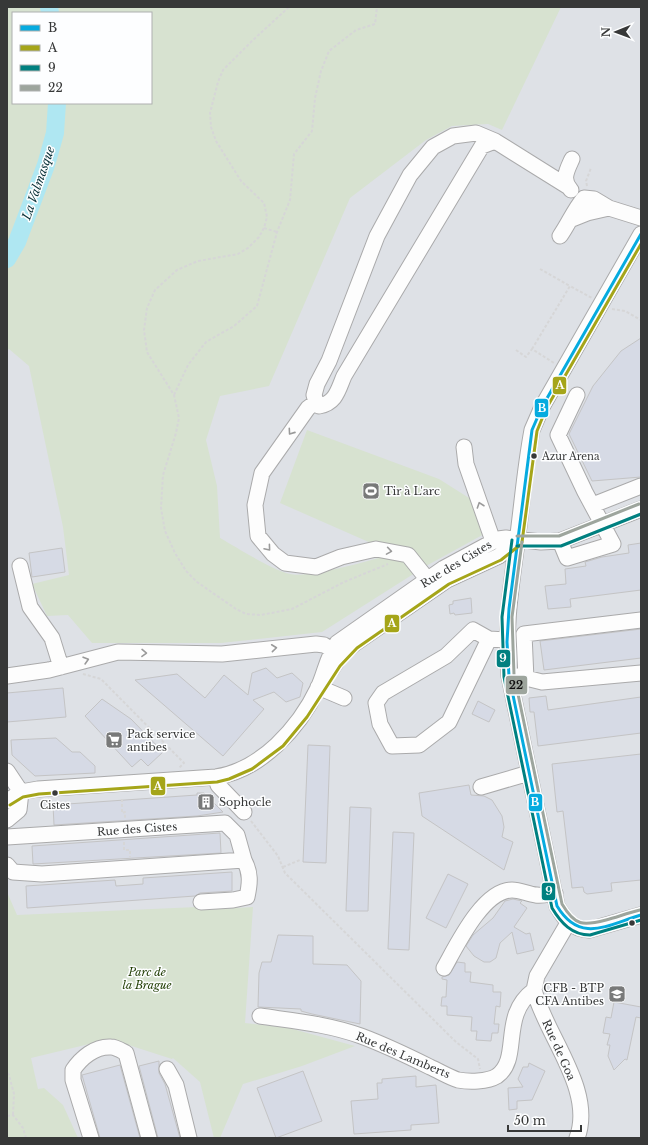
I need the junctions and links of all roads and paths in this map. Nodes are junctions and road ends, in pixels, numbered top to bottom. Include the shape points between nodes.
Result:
1 (289, 7) edge
2 (377, 7) edge
3 (496, 142) junction
4 (572, 159) dead end
5 (591, 168) dead end
6 (566, 186) junction
7 (589, 199) junction
8 (609, 208) junction
9 (641, 218) edge
10 (572, 219) junction
11 (264, 228) junction
12 (278, 232) junction
13 (641, 234) edge
14 (560, 236) dead end
15 (540, 269) dead end
16 (570, 286) junction
17 (598, 301) dead end
18 (611, 309) dead end
19 (641, 320) edge
20 (532, 349) junction
21 (516, 350) dead end
22 (559, 366) dead end
23 (578, 394) dead end
24 (174, 395) junction
25 (316, 402) junction
26 (464, 447) dead end
27 (641, 486) edge
28 (593, 505) junction
29 (641, 509) edge
30 (602, 523) junction
31 (517, 541) junction
32 (560, 541) junction
33 (493, 542) junction
34 (408, 555) junction
35 (20, 566) dead end
36 (428, 580) junction
37 (641, 620) edge
38 (489, 639) junction
39 (506, 640) junction
40 (332, 650) junction
41 (61, 667) junction
42 (78, 672) dead end
43 (641, 673) edge
44 (7, 676) edge
45 (509, 676) junction
46 (526, 679) junction
47 (318, 687) junction
48 (344, 698) dead end
49 (184, 763) dead end
50 (7, 771) edge
51 (529, 773) junction
52 (216, 777) junction
53 (481, 787) dead end
54 (22, 792) junction
55 (122, 799) dead end
56 (7, 801) edge
57 (244, 812) joint
58 (7, 820) edge
59 (124, 829) junction
60 (7, 837) edge
61 (244, 860) junction
62 (300, 860) dead end
63 (7, 865) edge
64 (282, 867) junction
65 (131, 868) junction
66 (555, 893) junction
67 (201, 902) dead end
68 (641, 915) edge
69 (568, 923) junction
70 (444, 968) dead end
71 (534, 990) junction
72 (260, 1016) dead end
73 (167, 1069) dead end
74 (7, 1073) edge
75 (481, 1074) dead end
76 (13, 1115) junction
77 (7, 1116) edge
78 (26, 1138) edge
79 (90, 1138) edge
80 (149, 1138) edge
81 (189, 1138) edge
82 (577, 1138) edge

1 - 11 path via 223,70 210,113 216,141 241,181 264,203 267,217
2 - 12 path via 375,24 356,30 329,52 321,71 315,98 312,130 294,154 290,200
3 - 6 street
3 - 25 street via 482,146 461,179 344,376 334,399 319,406
3 - 25 street via 476,133 453,136 433,147 410,175 377,236 317,384 314,395
4 - 6 street via 565,178
5 - 7 path via 586,181
6 - 7 street via 578,196
7 - 8 street
7 - 10 street via 576,208
8 - 9 street
8 - 10 street
10 - 14 street
11 - 12 path
11 - 24 path via 259,237 238,254 198,261 177,270 154,290 147,308 144,330 147,352
12 - 24 path via 257,306 234,326 206,342 188,365
13 - 31 street via 542,407 532,430
15 - 16 path
16 - 17 path
16 - 20 path
18 - 19 path via 625,311
20 - 21 path via 526,357
20 - 22 path
23 - 28 street via 558,435
24 - 34 path via 179,418 160,494 165,531 186,571 236,610 261,615 292,609 344,582
25 -> 34 street via 308,408 262,473 255,506 258,536 273,554 285,563 316,567 341,557 376,549
33 -> 26 street via 466,464
27 - 28 street
28 - 30 street
29 - 30 street
30 - 32 street
30 - 32 street via 613,544 567,558
31 - 32 street
31 - 33 street, Rue des Cistes via 506,538
31 - 39 street
31 - 47 street, Rue des Cistes via 500,556 447,580 354,644 341,655
33 - 36 street, Rue des Cistes
34 - 36 street
35 - 41 street via 30,606 52,638
36 - 40 street, Rue des Cistes via 345,637
37 - 46 street via 524,634
38 - 38 street via 449,722 420,745 392,746 380,724 376,704 383,693 446,656 473,630
38 - 39 street
39 - 45 street
41 -> 40 street via 118,652 222,654 316,644
40 - 47 street, Rue des Cistes
41 - 44 street
42 - 49 path via 101,679
43 - 46 street via 542,682
45 - 46 street via 515,675
45 - 51 street
47 - 48 street
47 - 52 street, Rue des Cistes via 296,724 283,738 247,767
50 - 54 street
51 - 53 street
51 - 66 street
52 - 54 street, Rue des Cistes
52 - 57 street via 218,785
54 - 56 street
54 - 58 street via 19,810
55 - 59 path via 122,813 125,812
57 - 64 path via 278,856
59 - 60 street, Rue des Cistes
59 - 61 street, Rue des Cistes via 224,823 237,835
59 - 65 path via 124,850 130,850
61 - 65 street
61 - 67 street, Rue des Cistes via 249,869 247,897
62 - 64 path
63 - 65 street via 13,872 42,874
64 - 75 path via 285,874 456,1042 478,1059
66 - 69 street via 558,906
66 - 70 street via 538,895 513,890 500,892 489,899 461,938
68 - 69 street via 589,930 581,930
69 - 71 street via 537,976
71 - 72 street, Rue des Lamberts via 524,998 513,1022 505,1068 496,1077 480,1081 458,1080 360,1036 316,1023
71 - 82 street, Rue de Goa via 582,1106 581,1128
73 - 81 street via 176,1085
74 - 76 path via 14,1094
76 - 77 path
76 - 78 path via 23,1128
79 - 80 street via 73,1070 88,1054 112,1047 126,1053

